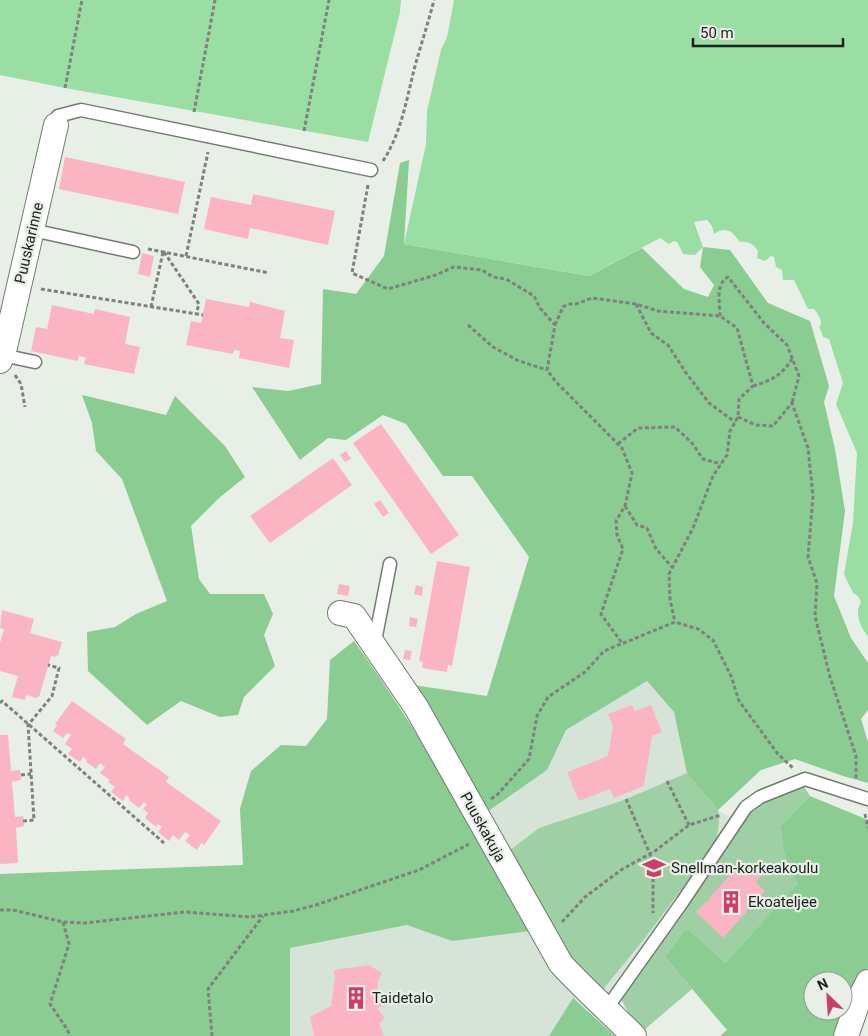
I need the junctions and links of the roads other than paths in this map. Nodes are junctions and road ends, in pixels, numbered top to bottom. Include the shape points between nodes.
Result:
1 (56, 125) joint
2 (370, 170) road end
3 (32, 230) junction
4 (133, 252) road end
5 (35, 362) dead end
6 (5, 363) edge
7 (390, 564) dead end
8 (340, 613) dead end
9 (374, 646) junction
10 (862, 797) edge
11 (868, 982) edge
12 (607, 1008) junction
13 (634, 1036) edge
14 (846, 1036) edge

1 - 2 lane via 58,116 81,110
1 - 3 street, Puuskarinne
3 - 4 lane
3 - 6 street, Puuskarinne
5 - 6 lane
7 - 9 lane
8 - 9 street, Puuskakuja via 354,616
9 - 12 street, Puuskakuja via 416,707 561,964
10 - 12 lane via 805,779 760,797 746,808
11 - 14 street
12 - 13 street, Puuskakuja

